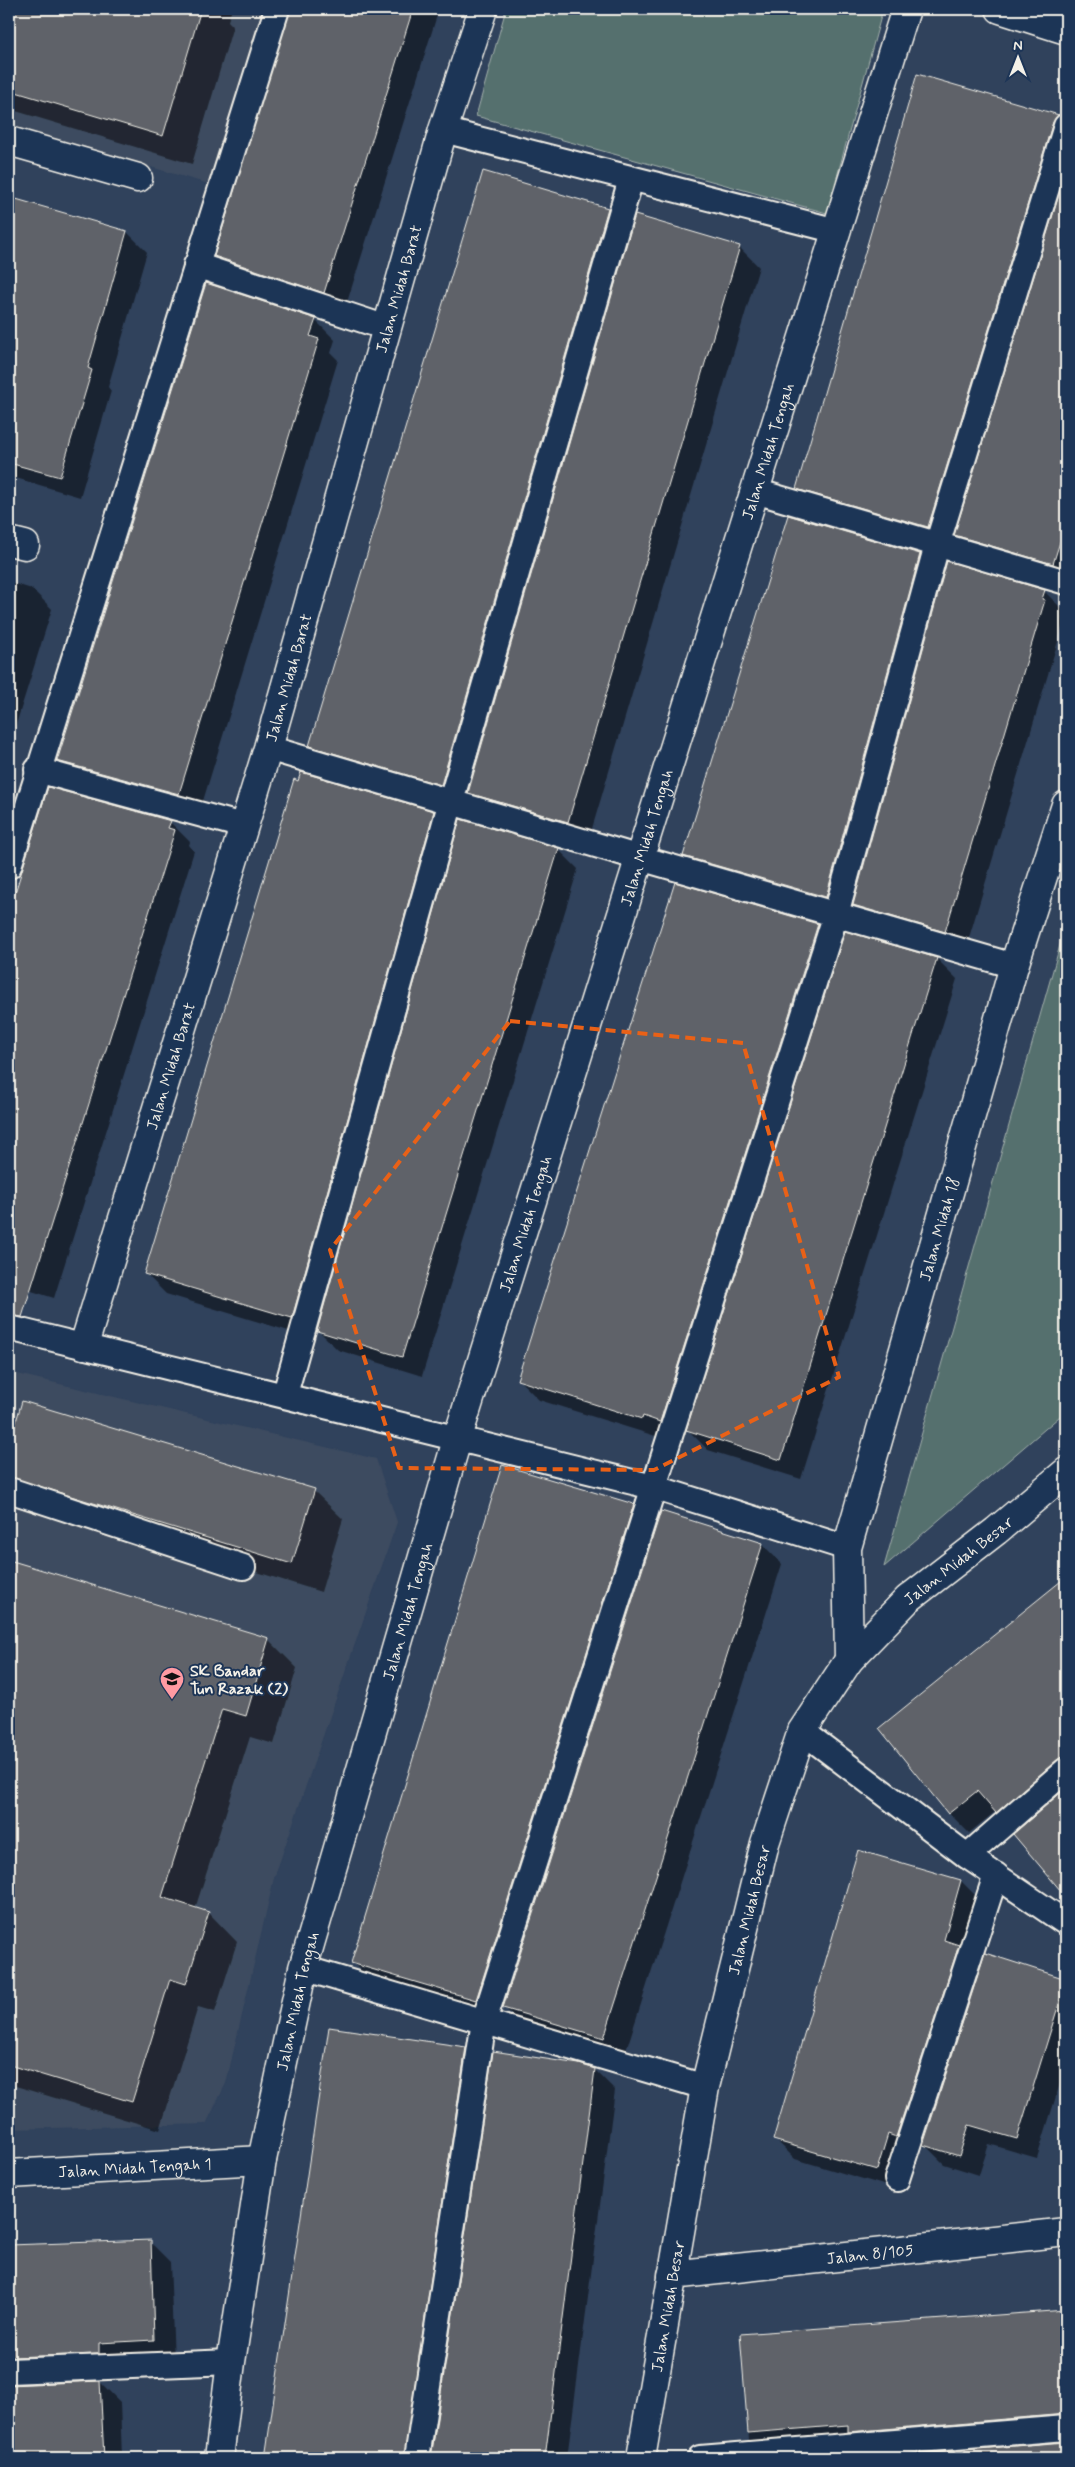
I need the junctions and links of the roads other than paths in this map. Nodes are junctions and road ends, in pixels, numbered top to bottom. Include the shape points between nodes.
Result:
1 (277, 9) edge
2 (483, 9) edge
3 (906, 9) edge
4 (1000, 9) edge
5 (1066, 30) edge
6 (1066, 126) edge
7 (443, 130) junction
8 (9, 141) edge
9 (138, 178) dead end
10 (631, 179) junction
11 (837, 231) junction
12 (196, 264) junction
13 (388, 328) junction
14 (755, 492) junction
15 (937, 545) junction
16 (1066, 582) edge
17 (268, 748) junction
18 (37, 770) junction
19 (451, 802) junction
20 (1066, 805) edge
21 (244, 826) junction
22 (640, 858) junction
23 (9, 866) edge
24 (836, 914) junction
25 (1014, 966) junction
26 (9, 1328) edge
27 (84, 1345) junction
28 (285, 1394) junction
29 (457, 1440) junction
30 (1066, 1472) edge
31 (653, 1487) junction
32 (9, 1490) edge
33 (847, 1548) junction
34 (244, 1567) dead end
35 (849, 1660) junction
36 (802, 1730) junction
37 (1066, 1770) edge
38 (967, 1856) junction
39 (996, 1875) junction
40 (1066, 1923) edge
41 (303, 1968) junction
42 (484, 2021) junction
43 (705, 2087) junction
44 (262, 2160) junction
45 (9, 2174) edge
46 (897, 2179) dead end
47 (1066, 2232) edge
48 (672, 2274) junction
49 (231, 2362) junction
50 (9, 2371) edge
51 (1066, 2428) edge
52 (219, 2458) edge
53 (417, 2458) edge
54 (641, 2458) edge
55 (700, 2458) edge

1 - 12 lane
2 - 7 street, Jalan Midah Barat
3 - 11 street, Jalan Midah Tengah
4 - 5 street
6 - 15 lane
7 - 10 lane
7 - 13 street, Jalan Midah Barat
8 - 9 street
10 - 11 lane
10 - 19 lane
11 - 14 street, Jalan Midah Tengah
12 - 13 lane
12 - 18 lane
13 - 17 street, Jalan Midah Barat
14 - 15 lane
14 - 22 street, Jalan Midah Tengah
15 - 16 lane
15 - 24 lane
17 - 19 lane
17 - 21 street, Jalan Midah Barat
18 - 21 lane
18 - 23 lane
19 - 22 lane
19 - 28 lane
20 - 25 street, Jalan Midah 18
21 - 27 street, Jalan Midah Barat
22 - 24 lane
22 - 29 street, Jalan Midah Tengah
24 - 25 lane
24 - 31 lane
25 - 33 street, Jalan Midah 18
26 - 27 lane
27 - 28 lane
28 - 29 lane
29 - 31 lane
29 - 41 street, Jalan Midah Tengah
30 - 35 street, Jalan Midah Besar via 908,1599
31 - 33 lane
31 - 42 lane
32 - 34 lane
33 - 35 street, Jalan Midah 18
35 - 36 street, Jalan Midah Besar
36 - 38 lane
36 - 43 street, Jalan Midah Besar via 765,1843
37 - 38 lane
38 - 39 lane
39 - 40 lane
39 - 46 lane
41 - 42 lane
41 - 44 street, Jalan Midah Tengah
42 - 43 lane
42 - 53 lane
43 - 48 street, Jalan Midah Besar
44 - 45 street, Jalan Midah Tengah 1
44 - 49 street, Jalan Midah Tengah
47 - 48 street, Jalan 8/105
48 - 54 street, Jalan Midah Besar
49 - 50 lane
49 - 52 street, Jalan Midah Tengah
51 - 55 lane

